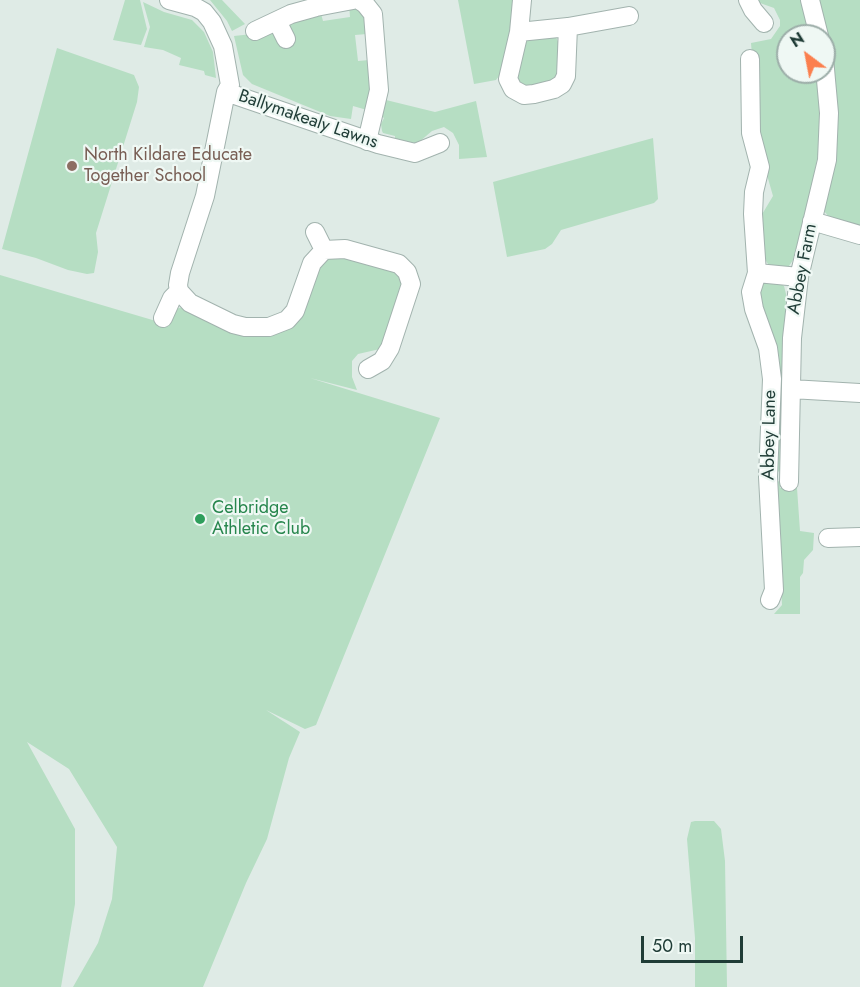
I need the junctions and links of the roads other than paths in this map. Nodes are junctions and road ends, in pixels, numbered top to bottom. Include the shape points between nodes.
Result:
1 (169, 0) edge
2 (353, 0) edge
3 (359, 0) edge
4 (522, 0) edge
5 (748, 0) edge
6 (810, 0) edge
7 (628, 16) dead end
8 (277, 21) junction
9 (764, 22) dead end
10 (816, 24) edge
11 (568, 27) junction
12 (255, 32) dead end
13 (519, 32) junction
14 (286, 39) dead end
15 (750, 59) dead end
16 (826, 84) edge
17 (226, 92) junction
18 (367, 141) junction
19 (440, 143) dead end
20 (812, 221) junction
21 (315, 232) dead end
22 (860, 235) edge
23 (324, 250) junction
24 (757, 273) junction
25 (799, 277) junction
26 (179, 291) junction
27 (163, 318) dead end
28 (368, 369) dead end
29 (791, 389) junction
30 (860, 393) edge
31 (789, 482) dead end
32 (860, 537) edge
33 (828, 538) dead end
34 (770, 600) dead end

1 - 17 street, Ballymakealy Lawns via 204,12 215,27 230,85
2 - 8 street via 316,7
3 - 18 street via 373,14 379,90
4 - 13 street
5 - 9 street
6 - 10 street
7 - 11 street
8 - 12 street
8 - 14 street
11 - 13 street
11 - 13 street via 566,76 562,84 534,94 524,95 509,84 508,72
15 - 24 street, Abbey Lane via 751,133 759,161 753,214
16 - 20 street, Abbey Farm via 827,160
17 - 18 street, Ballymakealy Lawns
17 - 26 street via 205,196 180,273
18 - 19 street, Ballymakealy Lawns via 416,153
20 - 22 street
20 - 25 street, Abbey Farm
21 - 23 street
23 - 26 street via 312,263 295,311 278,325 259,328 233,324 190,303
23 - 28 street via 345,249 399,264 410,278 390,348 382,361
24 - 25 street
24 - 34 street, Abbey Lane via 751,302 768,348 772,379 768,477 774,590
25 - 29 street, Abbey Farm
26 - 27 street
29 - 30 street
29 - 31 street, Abbey Farm
32 - 33 street

